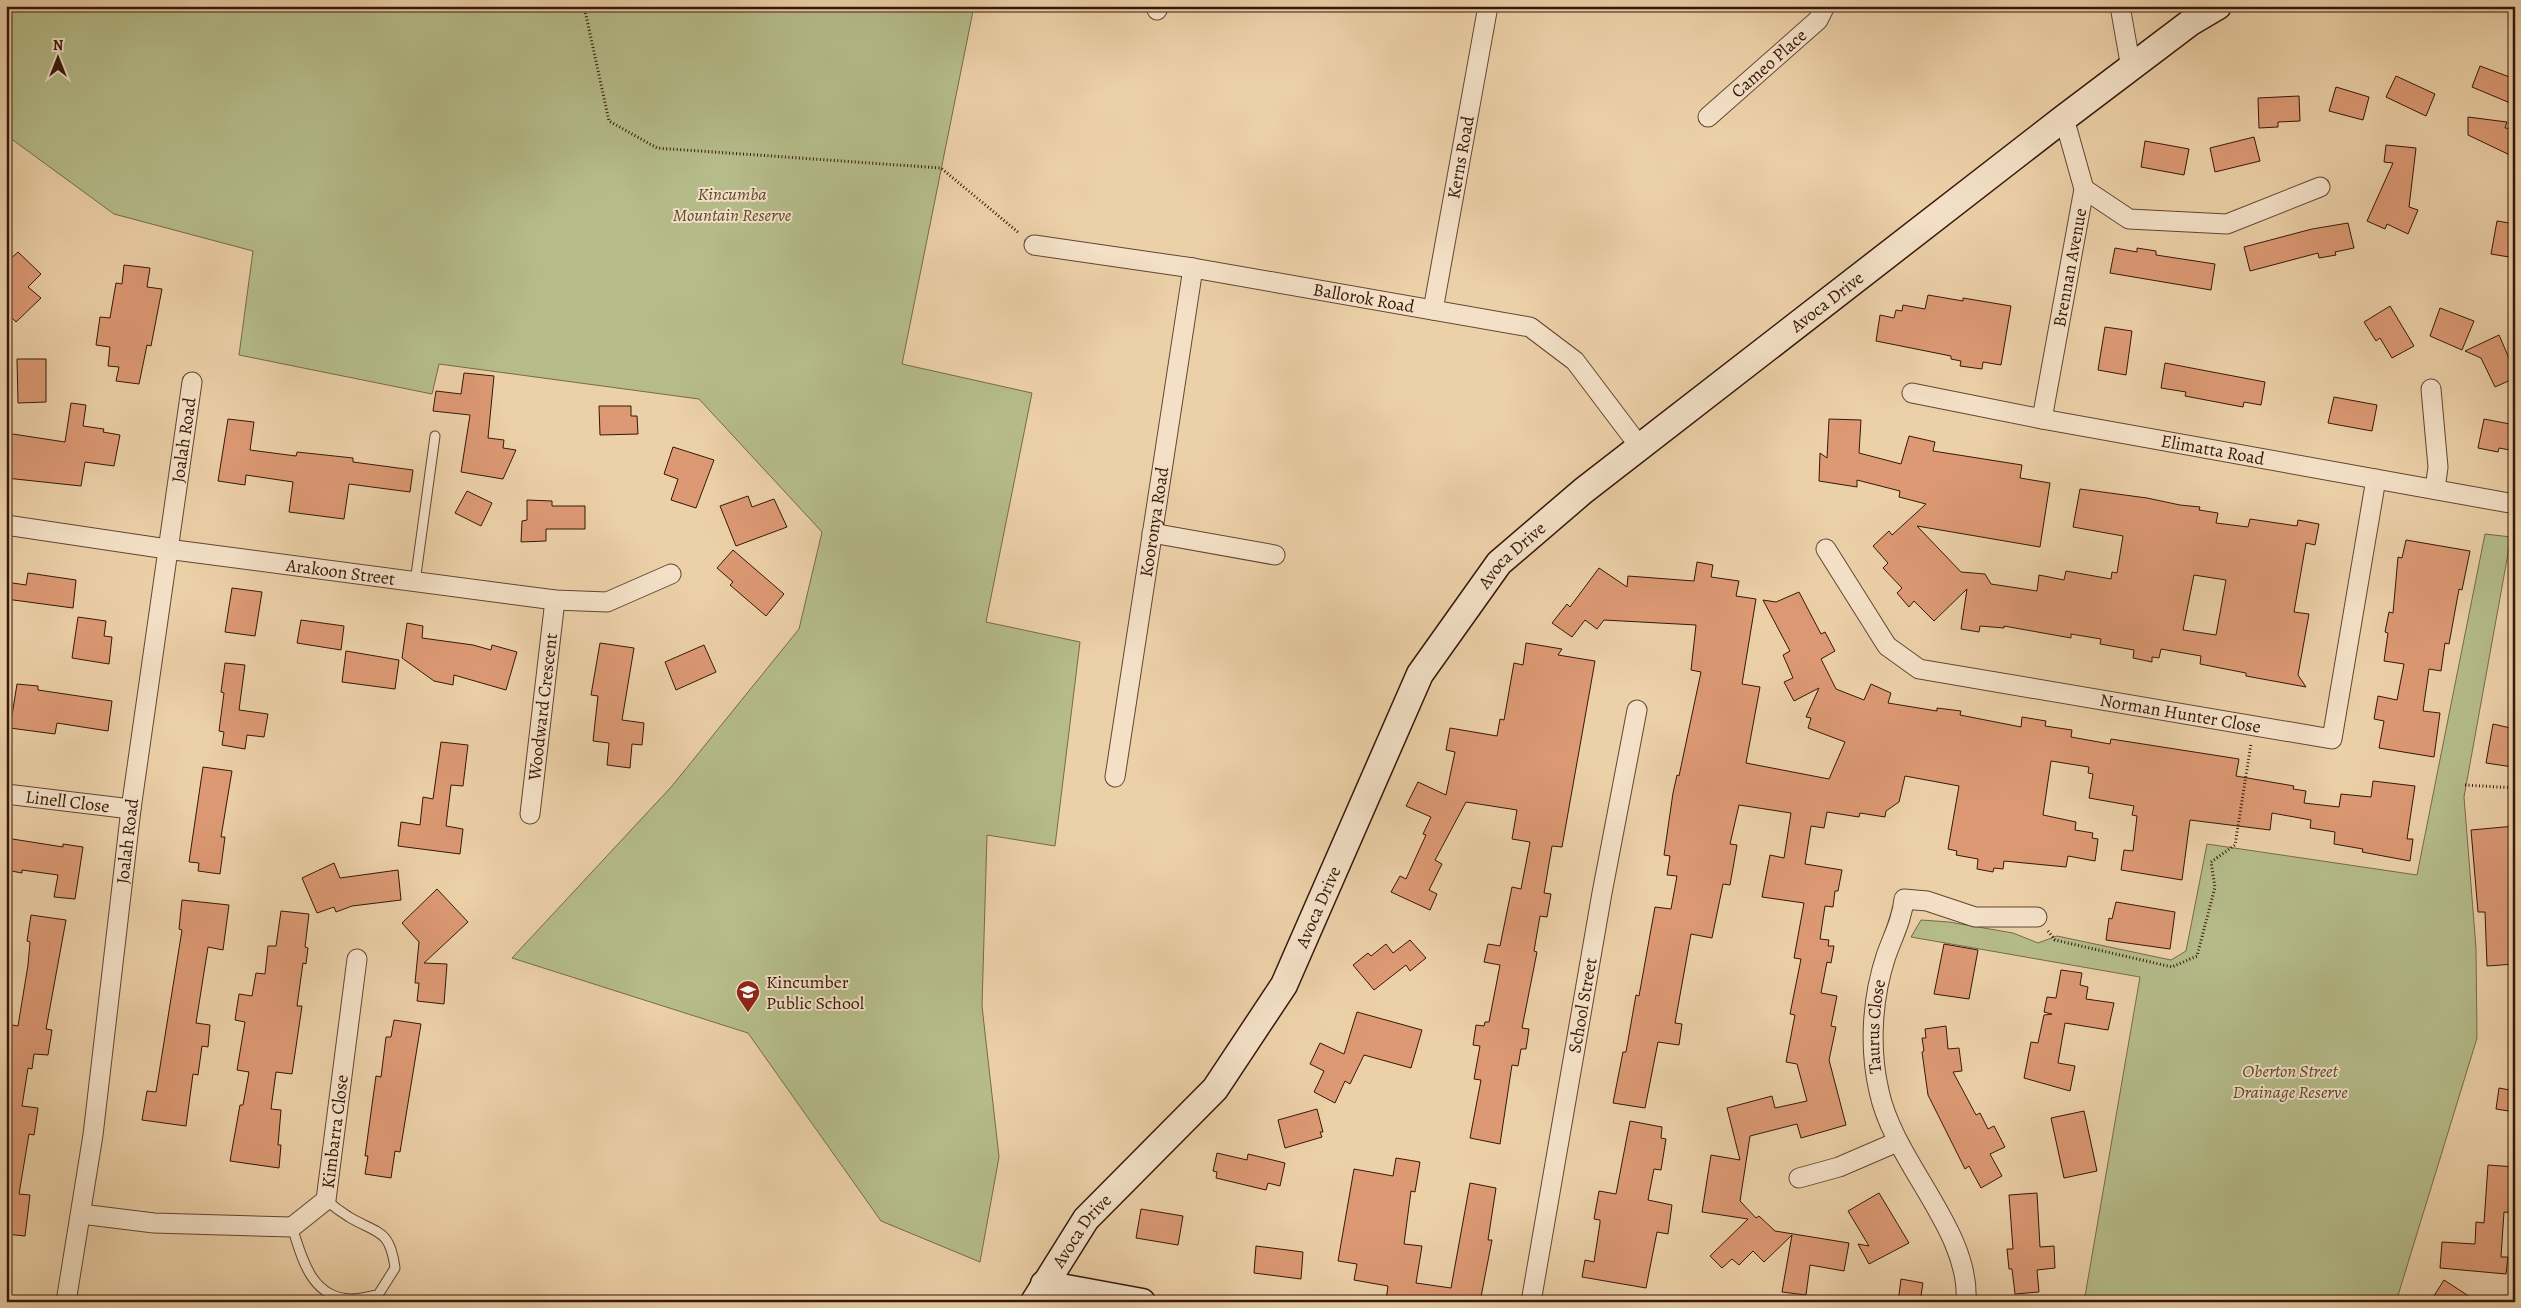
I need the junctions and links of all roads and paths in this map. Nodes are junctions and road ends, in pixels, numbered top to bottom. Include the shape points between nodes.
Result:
1 (584, 6) edge
2 (1488, 6) edge
3 (1824, 6) edge
4 (2120, 6) edge
5 (2218, 6) edge
6 (2131, 68) junction
7 (1708, 117) dead end
8 (2064, 118) junction
9 (2320, 187) dead end
10 (2084, 189) junction
11 (1034, 245) joint
12 (1193, 268) junction
13 (1433, 310) junction
14 (192, 382) dead end
15 (2431, 389) dead end
16 (1912, 393) dead end
17 (2042, 419) junction
18 (435, 436) dead end
19 (1640, 447) junction
20 (2376, 479) junction
21 (2435, 489) junction
22 (2515, 504) edge
23 (6, 525) edge
24 (1152, 534) junction
25 (167, 549) junction
26 (1826, 549) dead end
27 (1275, 554) dead end
28 (671, 574) dead end
29 (415, 582) junction
30 (555, 600) junction
31 (1637, 710) dead end
32 (2254, 726) junction
33 (1115, 777) dead end
34 (2465, 786) dead end
35 (2515, 788) edge
36 (6, 794) edge
37 (131, 809) junction
38 (530, 814) dead end
39 (2037, 917) joint
40 (357, 959) dead end
41 (1898, 1142) junction
42 (1799, 1178) dead end
43 (326, 1200) junction
44 (81, 1214) junction
45 (292, 1227) junction
46 (1039, 1293) edge
47 (66, 1302) edge
48 (1142, 1302) edge
49 (1531, 1302) edge
50 (1966, 1302) edge

1 - 11 path via 609,121 657,148 941,168
2 - 13 street, Kerns Road
3 - 7 street, Cameo Place via 1818,20
4 - 6 street
5 - 6 main road, Avoca Drive via 2191,22
6 - 8 main road, Avoca Drive
8 - 10 street, Brennan Avenue
8 - 19 main road, Avoca Drive
9 - 10 street via 2227,224 2129,219
10 - 17 street, Brennan Avenue
11 - 12 street, Ballorok Road
12 - 13 street, Ballorok Road
12 - 24 street, Kooronya Road
13 - 19 street, Ballorok Road via 1530,327 1575,361
14 - 25 street, Joalah Road
15 - 21 street via 2438,467
16 - 17 street, Elimatta Road
17 - 20 street, Elimatta Road
18 - 29 lane
19 - 46 main road, Avoca Drive via 1499,563 1488,578 1420,674 1284,985 1215,1089 1086,1219
20 - 21 street, Elimatta Road
20 - 32 street, Norman Hunter Close via 2332,739
21 - 22 street, Elimatta Road
23 - 25 street, Arakoon Street
24 - 27 street
24 - 33 street, Kooronya Road
25 - 29 street, Arakoon Street
25 - 37 street, Joalah Road
26 - 32 street, Norman Hunter Close via 1887,646 1919,669
28 - 30 street, Arakoon Street via 607,602
29 - 30 street, Arakoon Street
30 - 38 street, Woodward Crescent
31 - 49 street, School Street
32 - 39 path via 2235,845 2211,862 2215,887 2197,956 2172,967 2056,940
34 - 35 path
36 - 37 street, Linell Close
37 - 44 street, Joalah Road
39 - 41 street, Taurus Close via 1976,917 1927,901 1904,899 1900,925 1886,957 1874,1027 1873,1060 1879,1093
40 - 43 street, Kimbarra Close
41 - 42 street
41 - 50 street, Taurus Close via 1955,1243 1968,1284
43 - 45 street, Kimbarra Close
43 - 45 lane via 349,1217 382,1233 393,1252 395,1268 378,1295 350,1299 322,1290 305,1266
44 - 45 street via 154,1223
44 - 47 street, Joalah Road
46 - 48 main road

